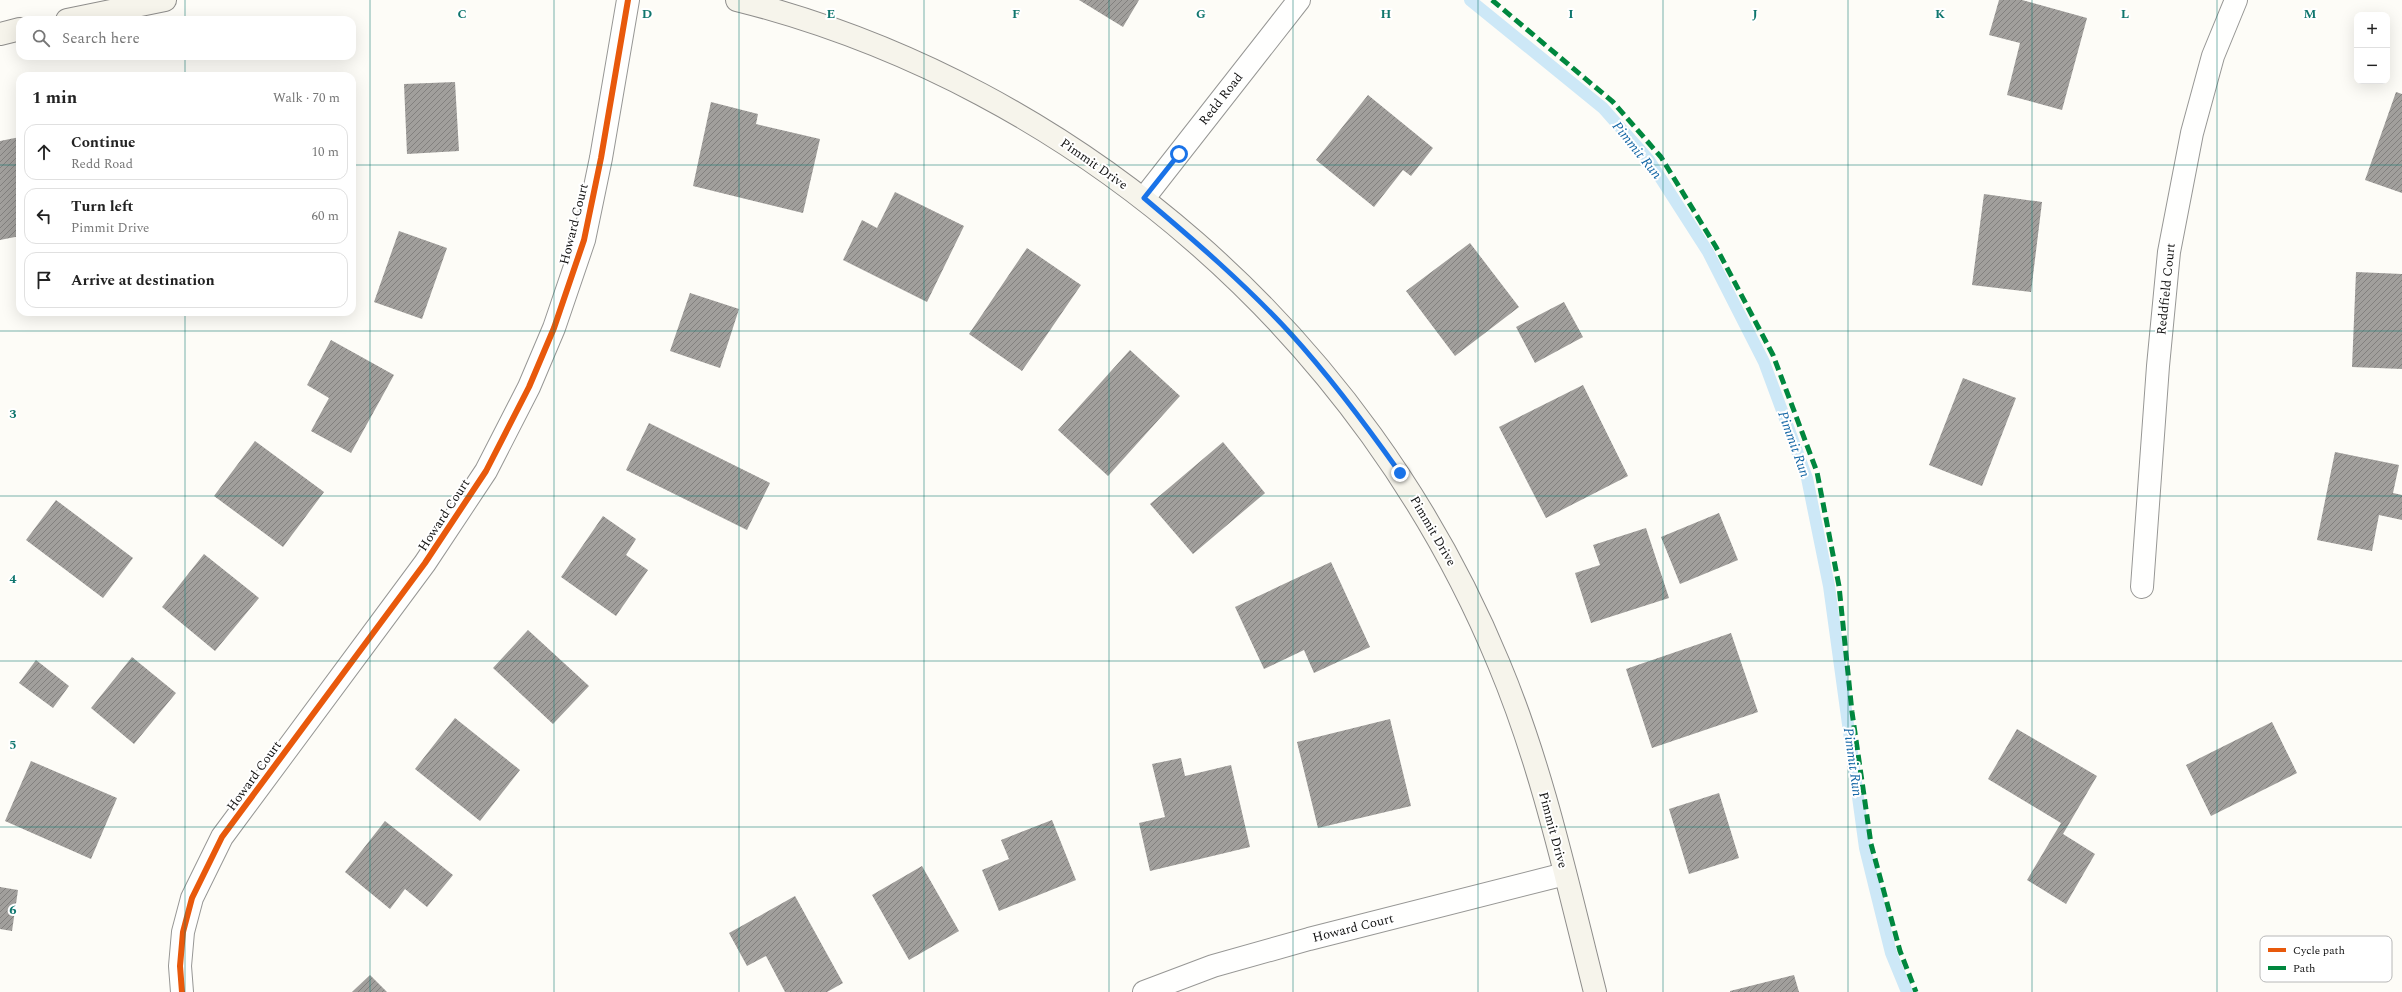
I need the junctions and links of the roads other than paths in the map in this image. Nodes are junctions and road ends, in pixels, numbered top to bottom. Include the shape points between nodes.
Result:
1 (165, 0) edge
2 (628, 0) edge
3 (737, 0) edge
4 (1299, 0) edge
5 (2236, 0) edge
6 (87, 16) edge
7 (16, 31) edge
8 (0, 34) edge
9 (1144, 198) junction
10 (2142, 587) dead end
11 (1565, 874) junction
12 (182, 992) edge
13 (1144, 992) edge
14 (1595, 992) edge

1 - 6 street
2 - 12 street, Howard Court via 584,240 554,328 529,387 486,471 425,563 222,837 192,898 183,932 180,966
3 - 9 street, Pimmit Drive via 778,10 863,40 956,80 1044,129
4 - 9 street, Redd Road
5 - 10 street, Reddfield Court via 2213,56 2192,133 2169,252
7 - 8 street
9 - 11 street, Pimmit Drive via 1210,254 1291,334 1358,414 1400,473 1450,559 1499,663 1537,767
11 - 13 street, Howard Court via 1287,945 1213,966
11 - 14 street, Pimmit Drive

